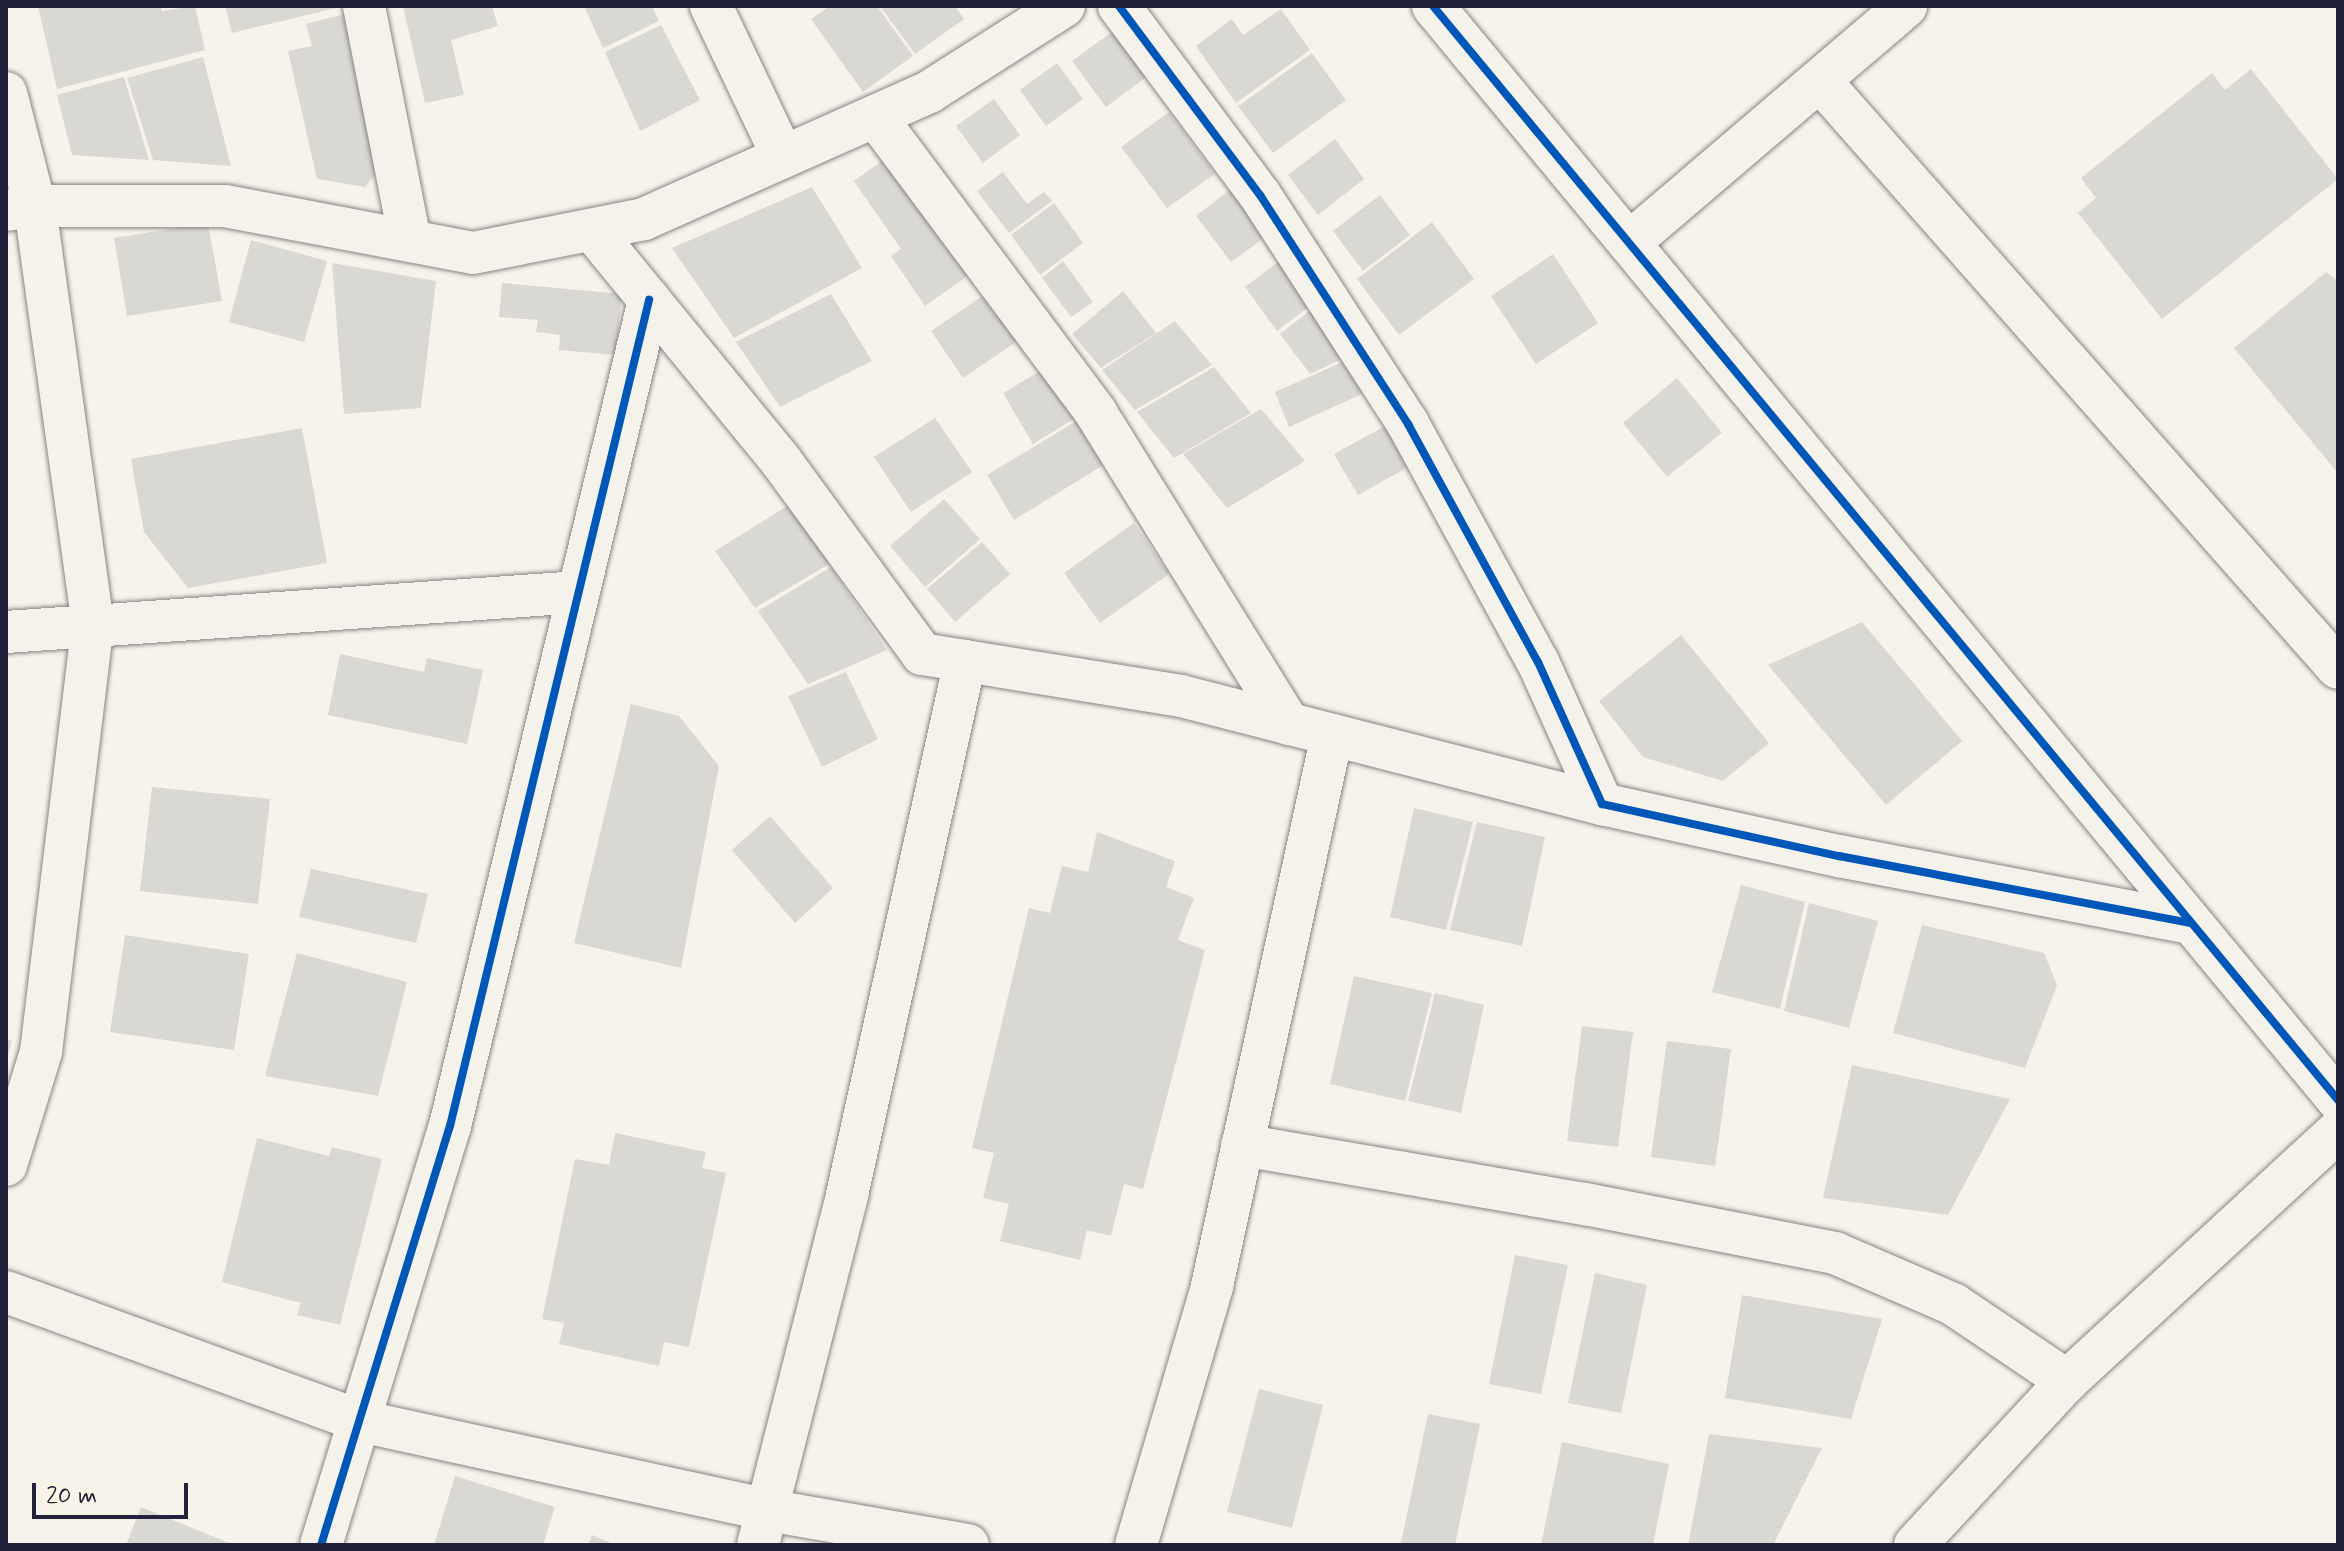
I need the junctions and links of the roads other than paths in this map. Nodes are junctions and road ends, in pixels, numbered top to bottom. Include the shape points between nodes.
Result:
1 (364, 6) edge
2 (711, 6) edge
3 (1064, 6) edge
4 (1119, 6) edge
5 (1433, 6) edge
6 (1906, 6) edge
7 (1821, 82) junction
8 (6, 93) edge
9 (875, 116) junction
10 (783, 157) junction
11 (21, 208) edge
12 (592, 230) junction
13 (410, 241) junction
14 (1630, 242) junction
15 (649, 300) junction
16 (579, 592) junction
17 (93, 625) junction
18 (6, 632) edge
19 (965, 661) junction
20 (2338, 668) edge
21 (1289, 724) junction
22 (1332, 735) junction
23 (1602, 804) junction
24 (2190, 923) junction
25 (2338, 1100) edge
26 (2338, 1131) edge
27 (1242, 1145) junction
28 (6, 1165) edge
29 (6, 1292) edge
30 (2067, 1381) junction
31 (360, 1421) junction
32 (762, 1528) edge
33 (321, 1545) edge
34 (968, 1545) edge
35 (1136, 1545) edge
36 (1915, 1545) edge

1 - 13 street
2 - 10 street
3 - 9 street via 929,92
4 - 23 street via 1260,195 1408,424 1538,662
5 - 14 street
6 - 7 street
7 - 14 street
7 - 20 street
8 - 11 street
9 - 10 street
9 - 21 street via 1096,413
10 - 12 street via 644,219
11 - 13 street via 225,206
11 - 17 street
12 - 13 street via 473,253
12 - 15 street
14 - 24 street
15 - 16 street
15 - 19 street via 781,461 922,654
16 - 17 street
16 - 31 street via 450,1126
17 - 18 street
17 - 28 street via 41,1052
19 - 21 street via 1181,696
19 - 32 street via 847,1195
21 - 22 street
22 - 23 street
22 - 27 street
23 - 24 street
24 - 25 street
26 - 30 street
27 - 30 street via 1835,1253 1953,1304
27 - 35 street via 1212,1286
29 - 31 street
30 - 36 street
31 - 32 street
31 - 33 street
32 - 34 street

